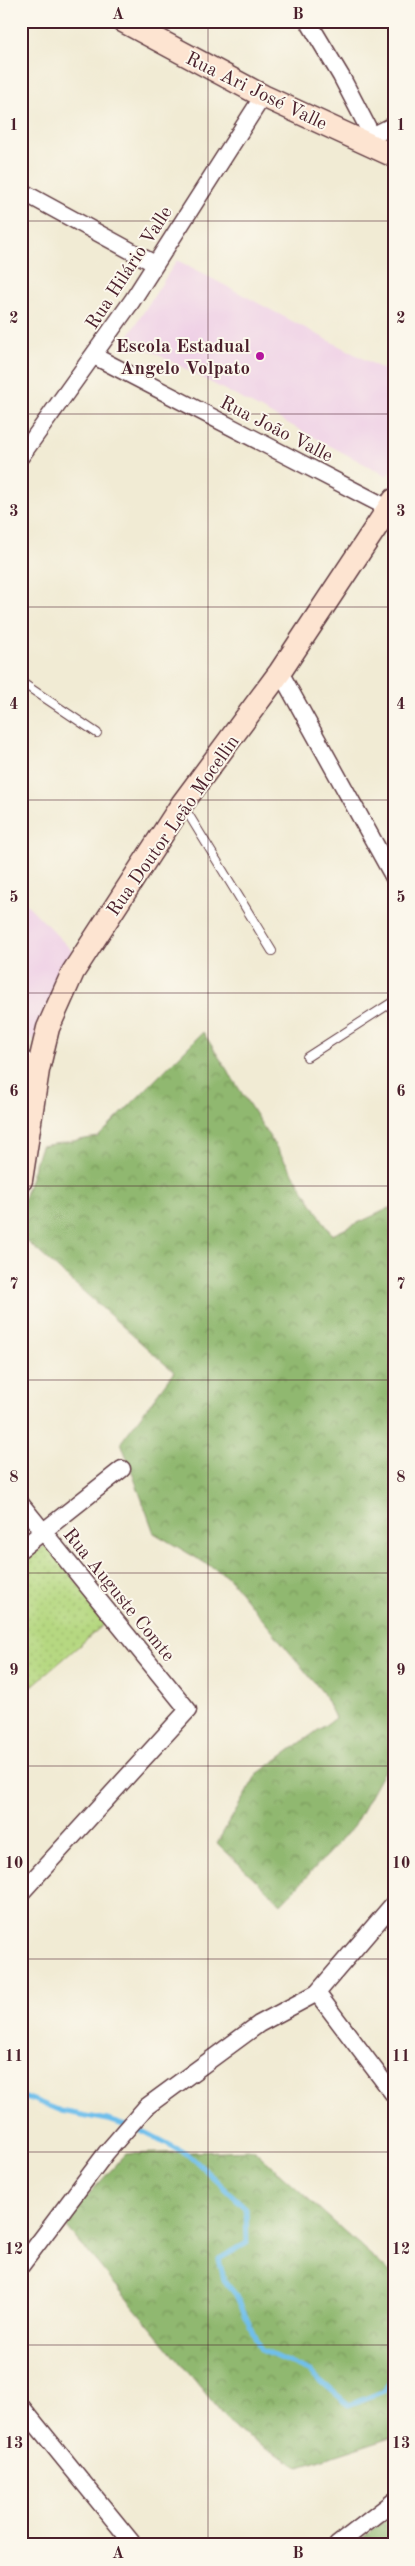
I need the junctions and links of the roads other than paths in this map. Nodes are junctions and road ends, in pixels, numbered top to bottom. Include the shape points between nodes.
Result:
1 (123, 21) edge
2 (308, 21) edge
3 (263, 96) junction
4 (394, 125) edge
5 (382, 147) edge
6 (21, 191) edge
7 (155, 264) junction
8 (94, 356) junction
9 (21, 456) edge
10 (391, 504) edge
11 (280, 672) junction
12 (21, 682) edge
13 (97, 733) dead end
14 (182, 804) junction
15 (394, 878) edge
16 (272, 952) dead end
17 (394, 1002) edge
18 (21, 1050) edge
19 (307, 1057) dead end
20 (38, 1070) junction
21 (21, 1180) edge
22 (122, 1469) dead end
23 (21, 1504) edge
24 (44, 1532) junction
25 (21, 1549) edge
26 (21, 1893) edge
27 (394, 1903) edge
28 (317, 1993) junction
29 (394, 2095) edge
30 (21, 2266) edge
31 (21, 2406) edge
32 (394, 2501) edge
33 (134, 2545) edge
34 (337, 2545) edge

1 - 3 street, Rua Ari José Valle
2 - 5 street
3 - 5 street, Rua Ari José Valle
3 - 7 street, Rua Hilário Valle
4 - 5 street
6 - 7 street
7 - 8 street, Rua Hilário Valle
8 - 9 street, Rua Hilário Valle
8 - 10 street, Rua João Valle
10 - 11 street, Rua Doutor Leão Mocellin
11 - 14 street, Rua Doutor Leão Mocellin
11 - 15 street
12 - 13 lane
14 - 16 lane
14 - 20 street, Rua Doutor Leão Mocellin via 73,972 48,1028
17 - 19 lane
18 - 20 lane
20 - 21 street, Rua Doutor Leão Mocellin
22 - 24 street
23 - 24 street, Rua Auguste Comte
24 - 25 street
24 - 26 street, Rua Auguste Comte via 188,1710
27 - 28 street
28 - 29 street
28 - 30 street via 260,2024 146,2108 106,2153
31 - 33 street
32 - 34 street

